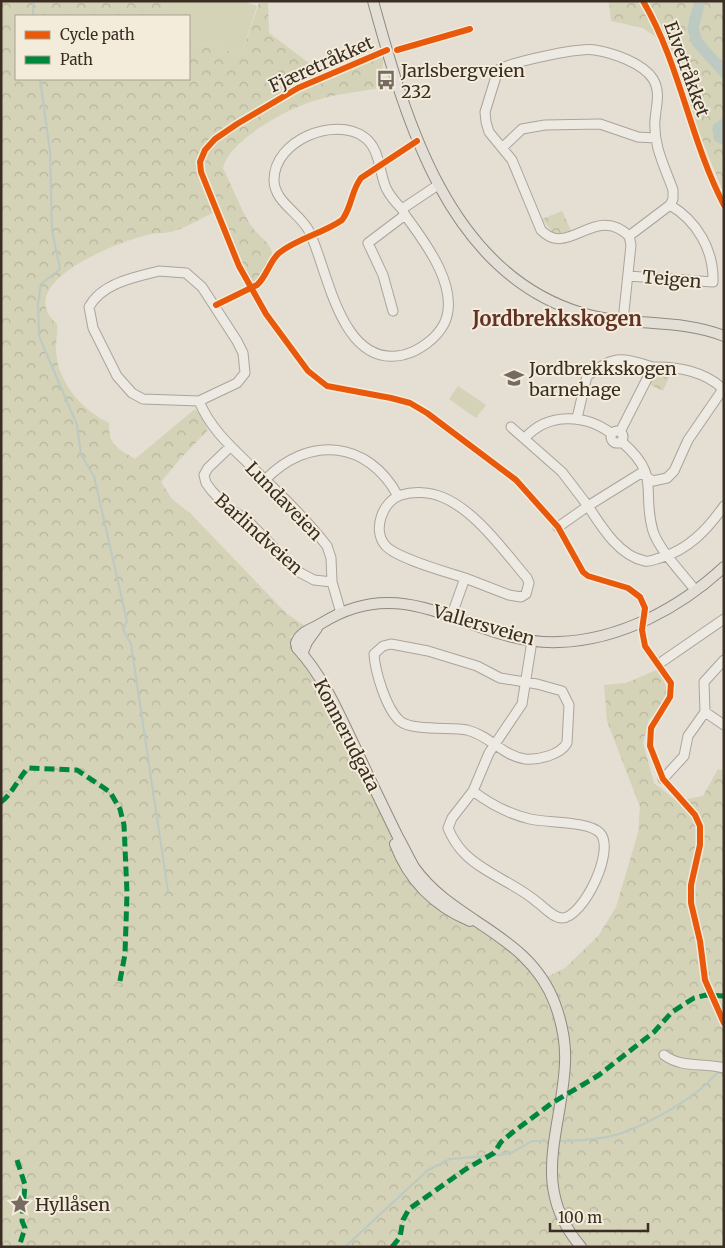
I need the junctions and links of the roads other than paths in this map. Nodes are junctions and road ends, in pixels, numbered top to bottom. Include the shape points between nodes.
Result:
1 (373, 1) edge
2 (655, 138) junction
3 (504, 147) junction
4 (438, 185) junction
5 (670, 205) junction
6 (404, 212) junction
7 (629, 236) junction
8 (628, 276) junction
9 (393, 312) dead end
10 (623, 321) junction
11 (724, 336) edge
12 (653, 366) junction
13 (724, 389) edge
14 (200, 401) junction
15 (577, 418) junction
16 (511, 427) dead end
17 (618, 436) junction
18 (525, 438) junction
19 (230, 447) junction
20 (648, 476) junction
21 (265, 480) junction
22 (398, 496) junction
23 (588, 506) junction
24 (724, 506) edge
25 (558, 527) dead end
26 (669, 556) junction
27 (724, 566) edge
28 (465, 578) junction
29 (332, 582) junction
30 (695, 590) junction
31 (341, 613) junction
32 (451, 617) junction
33 (724, 619) edge
34 (319, 625) joint
35 (532, 641) junction
36 (724, 660) edge
37 (663, 661) dead end
38 (525, 682) junction
39 (706, 712) junction
40 (724, 725) edge
41 (496, 744) junction
42 (663, 779) dead end
43 (473, 791) junction
44 (664, 1055) dead end
45 (724, 1068) edge
46 (581, 1247) edge

1 - 4 main road via 412,126
2 - 3 street via 638,137 600,124 545,124 522,129
2 - 3 street via 658,95 652,78 634,63 595,50 578,50 510,64 496,74 485,112 486,122 489,132
2 - 5 street via 673,190
3 - 7 street via 541,230 547,236 562,238 606,224 616,225
4 - 6 street
4 - 10 main road via 478,243 525,286 574,311
5 - 7 street
5 - 8 street, Teigen via 688,218 703,240 712,259 713,282
6 - 6 street via 436,261 449,308 444,325 413,352 380,355 362,345 344,322 307,226 281,200 276,189 275,171 285,152 303,138 350,130 364,137 373,148 386,189
6 - 9 street via 368,243 383,275
7 - 8 street
8 - 10 street
10 - 11 main road via 696,328
12 - 13 street via 685,370 714,381
12 - 15 street via 627,359 608,361 587,376
12 - 17 street
13 - 20 street via 688,440 674,471 657,482
14 - 14 street via 237,383 245,372 246,363 228,324 195,278 186,273 159,272 102,292 90,307 89,316 123,385 143,399
14 - 19 street, Lundaveien via 204,412
15 - 17 street via 600,425
15 - 18 street via 531,431
16 - 18 street
17 - 20 street via 639,458
18 - 23 street via 562,472
19 - 21 street, Lundaveien
19 - 29 street, Barlindveien via 204,475 212,492 247,520 296,571 314,580
20 - 23 street via 641,473 634,476
20 - 26 street via 653,531
21 - 22 street via 294,457 330,448 366,461
21 - 29 street, Lundaveien via 327,546
22 - 28 street via 386,507 379,523 385,546 398,555
22 - 28 street via 414,492 430,494 457,505 501,547 527,578 529,589 526,594 516,597
23 - 25 street
23 - 26 street via 606,533 634,556 648,561
24 - 26 street via 697,536
26 - 30 street
27 - 30 main road, Vallersveien
28 - 32 street
29 - 31 street, Lundaveien
30 - 35 main road, Vallersveien via 638,623 609,635 573,642
31 - 32 main road, Vallersveien via 372,603 389,602 414,605
31 - 34 main road, Vallersveien
32 - 35 main road, Vallersveien
33 - 37 street
34 - 46 main road, Konnerudgata via 302,654 334,702 409,859 441,896 512,944 544,980 552,996 564,1042 562,1087 550,1171 555,1200 568,1231
35 - 38 street
36 - 39 street via 704,682
38 - 41 street via 522,704
38 - 41 street via 562,691 569,713 567,743 555,753 526,759 508,754
38 - 41 street via 500,678 471,664 399,644 383,646 374,654 378,677 398,719 414,726 467,730
39 - 40 street
39 - 42 street via 688,736 684,756
41 - 43 street
43 - 43 street via 514,814 545,822 590,827 600,832 605,845 602,865 585,898 573,913 562,918 555,916 479,865 458,846 448,824
44 - 45 street via 683,1065

